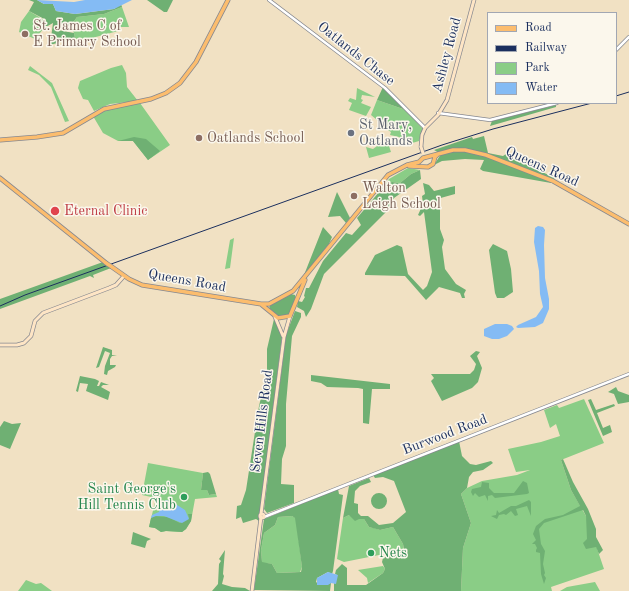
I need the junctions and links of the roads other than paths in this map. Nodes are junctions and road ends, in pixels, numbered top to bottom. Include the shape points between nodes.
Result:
1 (228, 0) edge
2 (269, 0) edge
3 (474, 0) edge
4 (629, 37) edge
5 (617, 49) edge
6 (553, 104) edge
7 (438, 113) junction
8 (425, 128) junction
9 (0, 140) edge
10 (424, 153) junction
11 (440, 153) junction
12 (428, 156) junction
13 (434, 159) junction
14 (420, 160) junction
15 (405, 166) junction
16 (420, 167) junction
17 (0, 178) edge
18 (629, 224) edge
19 (124, 276) junction
20 (302, 283) junction
21 (290, 293) junction
22 (297, 299) junction
23 (261, 304) junction
24 (269, 304) junction
25 (268, 309) junction
26 (290, 316) junction
27 (275, 317) junction
28 (284, 337) junction
29 (0, 345) edge
30 (629, 374) edge
31 (263, 516) junction
32 (252, 591) edge

1 - 9 main road via 196,62 168,92 155,98 104,109 61,133
2 - 8 street, Oatlands Chase via 385,88
3 - 7 main road, Ashley Road via 447,100
4 - 5 street
6 - 7 street via 490,120
7 - 8 main road, Ashley Road
8 - 10 main road, Ashley Road, bridge via 421,147
10 - 12 main road
10 - 14 main road
11 - 12 main road, Queens Road
11 - 13 main road
11 - 18 main road, Queens Road via 465,150 486,155 560,185
12 - 13 main road
12 - 14 main road, Queens Road
13 - 16 main road via 432,165
14 - 15 main road
14 - 16 main road
15 - 16 main road
15 - 20 main road via 386,178
17 - 19 main road, Queens Road, bridge
19 - 23 main road, Queens Road via 156,288
19 - 29 main road via 110,288 43,313 35,321 31,336 24,343
20 - 21 main road
20 - 22 main road
21 - 22 main road via 295,294
21 - 24 main road
22 - 26 main road
23 - 24 main road, Queens Road
23 - 25 main road
24 - 25 main road
25 - 27 main road
26 - 27 main road via 282,319
26 - 28 main road, Seven Hills Road
27 - 28 main road
28 - 31 main road, Seven Hills Road
30 - 31 street, Burwood Road
31 - 32 main road

